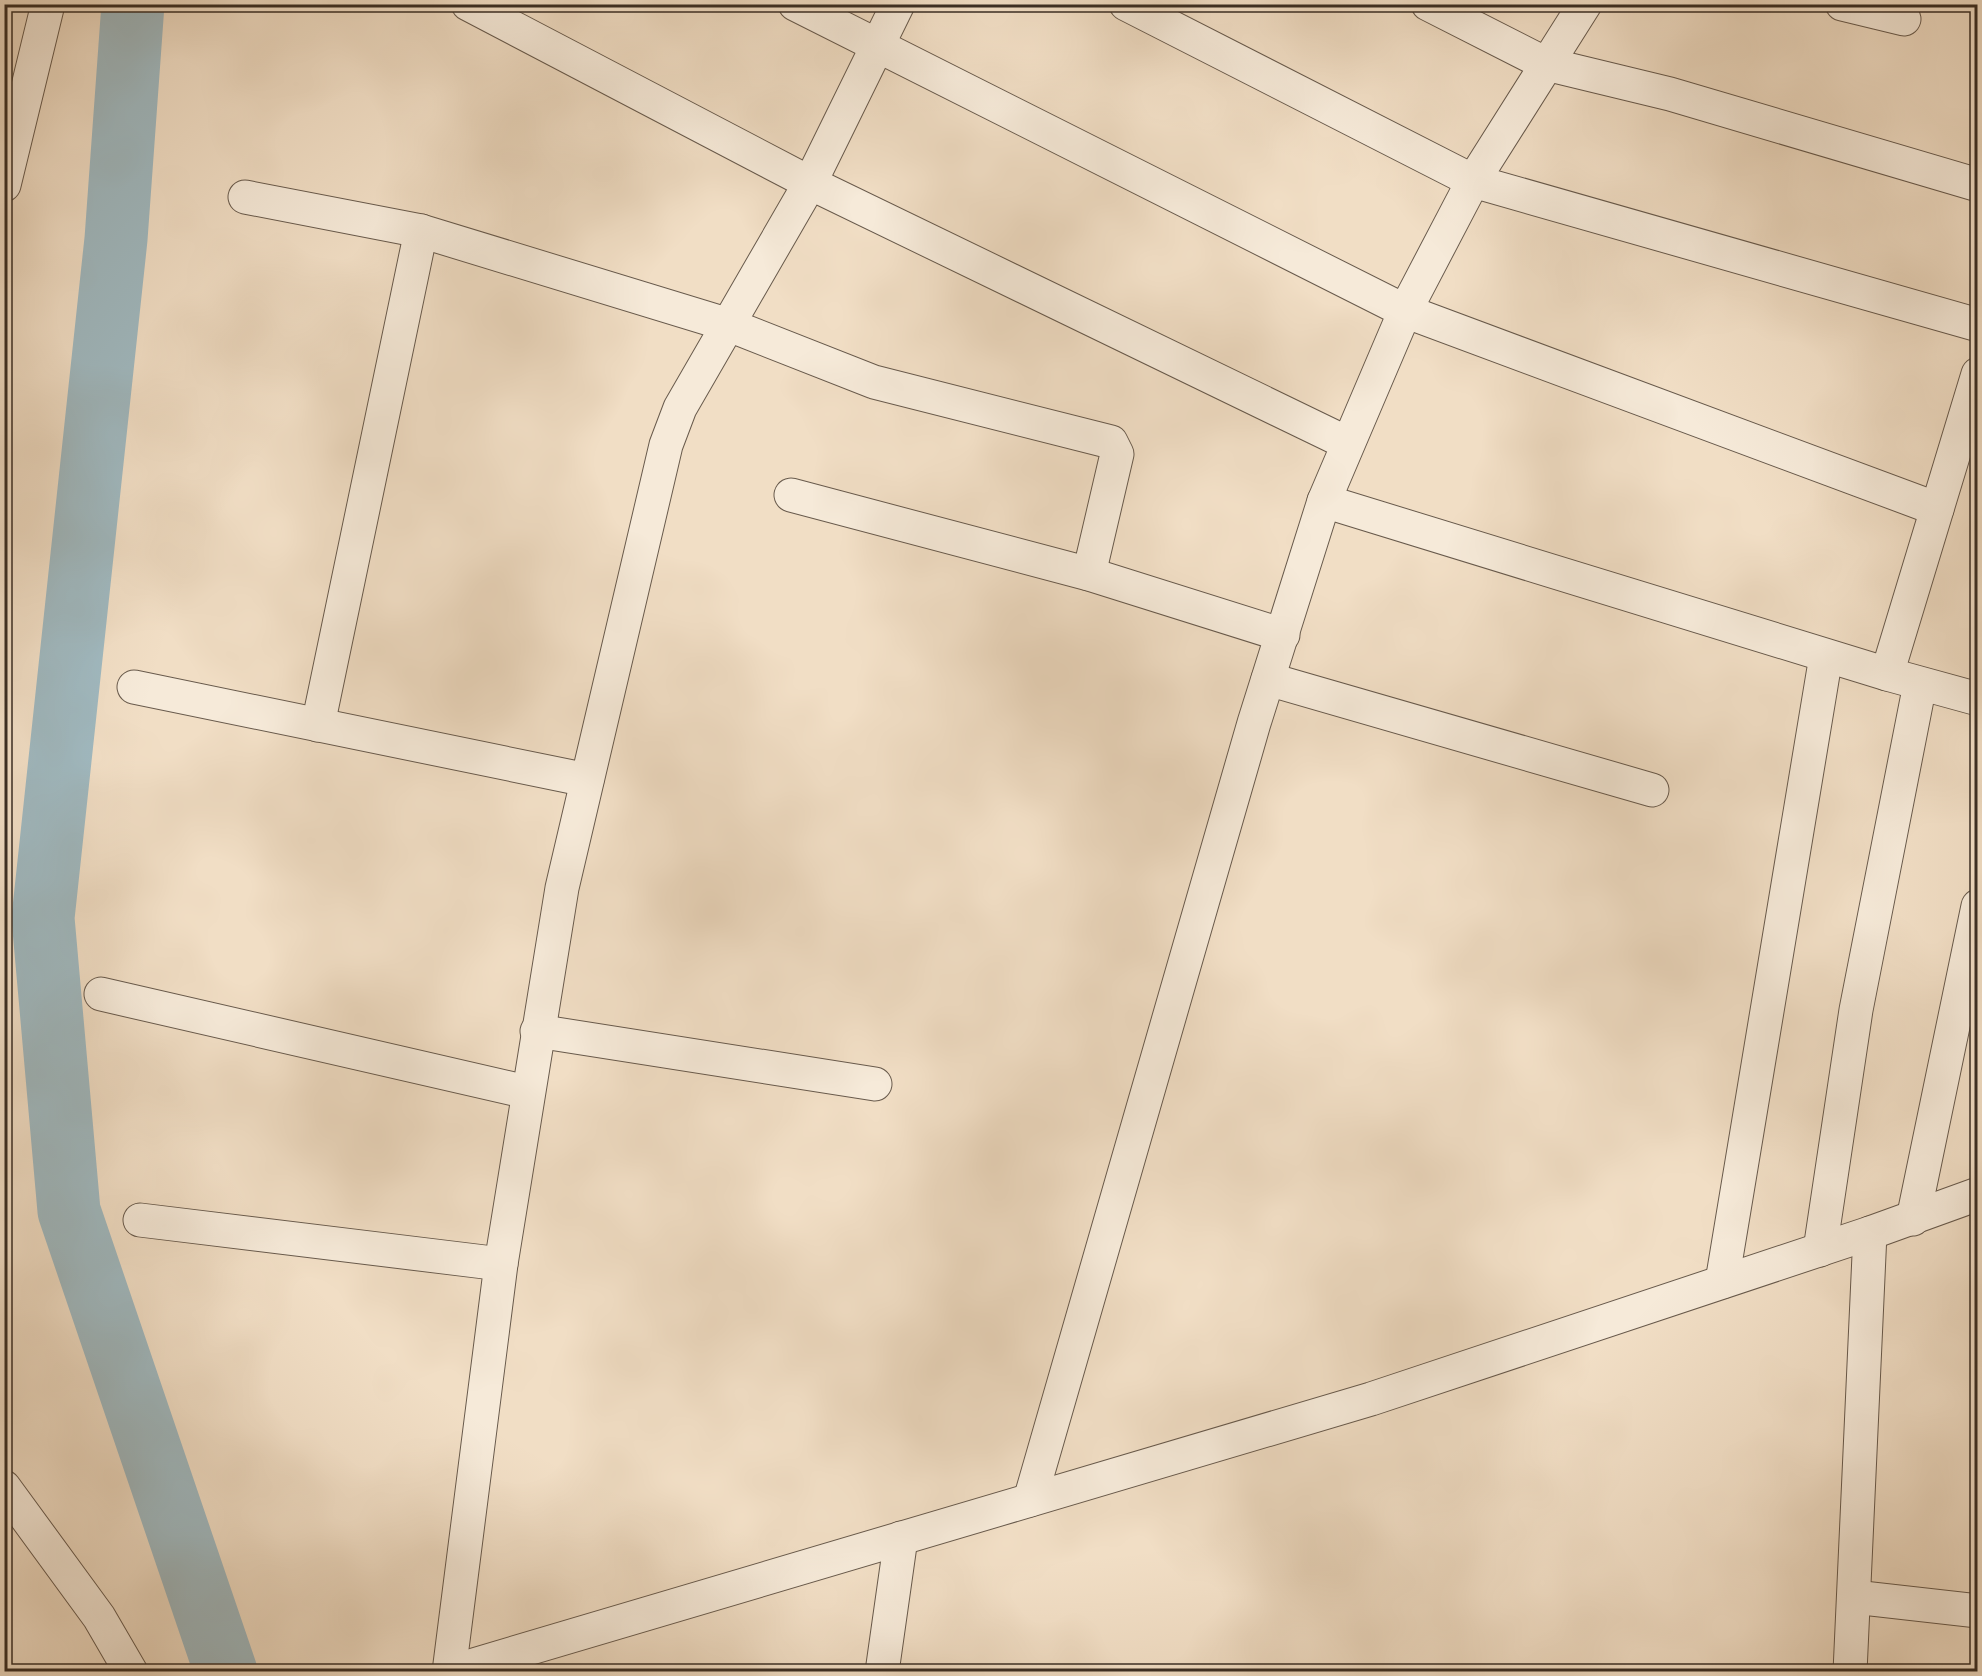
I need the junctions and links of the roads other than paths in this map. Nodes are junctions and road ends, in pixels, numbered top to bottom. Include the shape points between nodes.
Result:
1 (48, 4) edge
2 (468, 4) edge
3 (795, 4) edge
4 (898, 4) edge
5 (1126, 4) edge
6 (1428, 4) edge
7 (1585, 4) edge
8 (1842, 4) edge
9 (1904, 19) dead end
10 (878, 45) junction
11 (1546, 64) junction
12 (1473, 181) junction
13 (810, 183) junction
14 (4, 185) edge
15 (1977, 185) edge
16 (245, 197) dead end
17 (421, 231) junction
18 (1405, 311) junction
19 (1977, 325) edge
20 (729, 326) junction
21 (1976, 388) edge
22 (1347, 443) junction
23 (791, 495) dead end
24 (1324, 501) junction
25 (1937, 509) junction
26 (1089, 574) junction
27 (1283, 635) junction
28 (1826, 656) junction
29 (1887, 674) junction
30 (1268, 679) junction
31 (1920, 684) junction
32 (134, 687) dead end
33 (1977, 699) edge
34 (318, 725) junction
35 (587, 780) junction
36 (1652, 790) dead end
37 (1977, 906) edge
38 (101, 994) dead end
39 (537, 1031) junction
40 (875, 1084) dead end
41 (527, 1092) junction
42 (1977, 1194) edge
43 (1913, 1219) junction
44 (140, 1220) dead end
45 (1870, 1233) junction
46 (1820, 1250) junction
47 (501, 1264) junction
48 (1722, 1282) junction
49 (4, 1487) edge
50 (1030, 1500) junction
51 (901, 1538) junction
52 (1854, 1597) junction
53 (1977, 1611) edge
54 (131, 1671) edge
55 (449, 1671) edge
56 (882, 1671) edge
57 (1850, 1671) edge

1 - 14 street
2 - 13 street
3 - 10 street
4 - 10 street
5 - 12 street
6 - 11 street
7 - 11 street
8 - 9 street
10 - 13 street
10 - 18 street
11 - 12 street
11 - 15 street via 1670,94
12 - 18 street
12 - 19 street
13 - 20 street
13 - 22 street
16 - 17 street
17 - 20 street
17 - 34 street
18 - 22 street
18 - 25 street
20 - 26 street via 874,382 1112,442 1117,454
20 - 35 street via 680,408 666,445
21 - 25 street
22 - 24 street
23 - 26 street
24 - 27 street
24 - 28 street
25 - 29 street
26 - 27 street
27 - 30 street
28 - 29 street
28 - 48 street
29 - 31 street
30 - 36 street
30 - 50 street
31 - 33 street
31 - 46 street via 1856,1010
32 - 34 street
34 - 35 street
35 - 39 street via 562,888
37 - 43 street
38 - 41 street
39 - 40 street
39 - 41 street
41 - 47 street
42 - 43 street
43 - 45 street
44 - 47 street
45 - 46 street
45 - 52 street
46 - 48 street
47 - 55 street
48 - 50 street via 1371,1399
49 - 54 street via 99,1617
50 - 51 street
51 - 55 street
51 - 56 street
52 - 53 street
52 - 57 street

